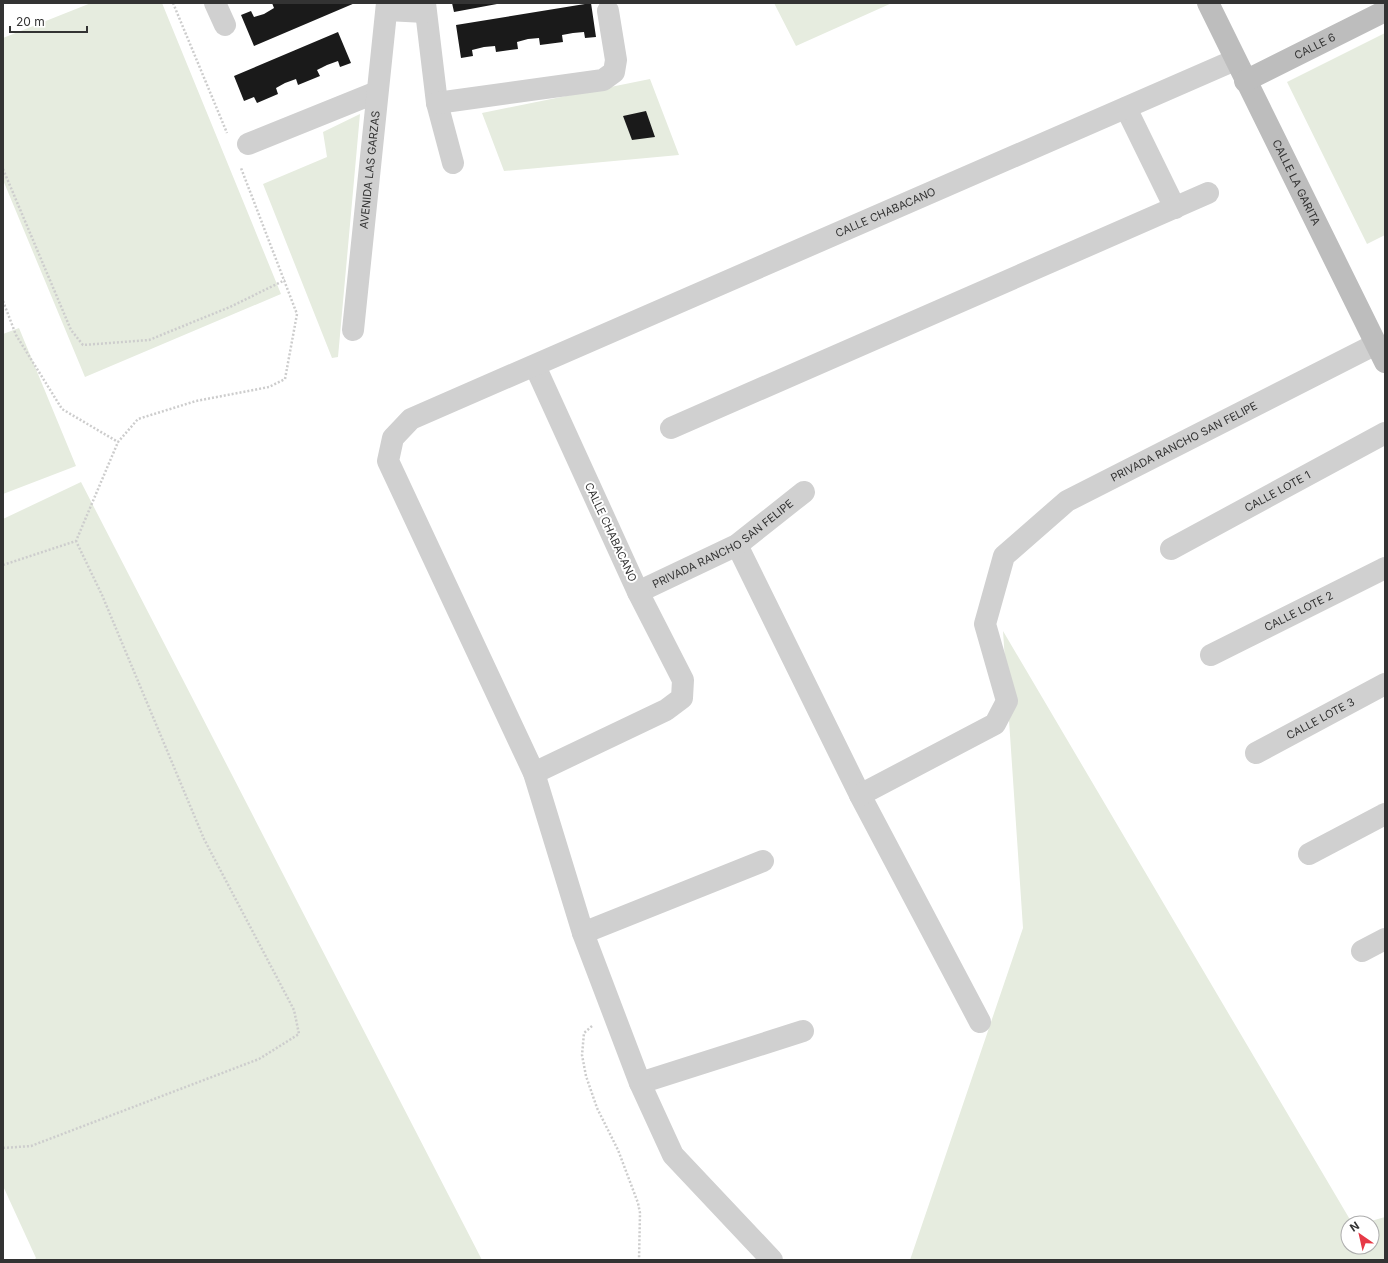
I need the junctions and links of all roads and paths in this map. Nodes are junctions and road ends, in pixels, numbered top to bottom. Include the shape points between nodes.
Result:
1 (215, 3) edge
2 (1208, 3) edge
3 (387, 7) edge
4 (425, 7) edge
5 (608, 11) dead end
6 (1385, 11) edge
7 (225, 25) dead end
8 (1235, 60) junction
9 (1245, 81) junction
10 (377, 92) junction
11 (437, 103) junction
12 (1126, 108) junction
13 (248, 144) dead end
14 (452, 162) dead end
15 (3, 169) edge
16 (1208, 193) dead end
17 (1175, 208) junction
18 (3, 301) edge
19 (353, 330) dead end
20 (1380, 353) edge
21 (535, 366) junction
22 (671, 428) dead end
23 (1385, 433) edge
24 (118, 442) junction
25 (804, 492) dead end
26 (76, 541) junction
27 (737, 545) junction
28 (1171, 549) dead end
29 (3, 565) edge
30 (1385, 568) edge
31 (638, 592) junction
32 (1211, 655) dead end
33 (1385, 684) edge
34 (1256, 753) dead end
35 (534, 773) junction
36 (860, 795) junction
37 (1385, 814) edge
38 (1309, 854) dead end
39 (763, 861) dead end
40 (584, 933) junction
41 (1385, 939) edge
42 (1362, 951) dead end
43 (614, 1015) junction
44 (980, 1022) dead end
45 (803, 1031) dead end
46 (640, 1083) junction
47 (3, 1148) edge
48 (639, 1260) edge
49 (772, 1260) edge

1 - 7 street
2 - 8 street, CALLE LA GARITA
3 - 4 street
3 - 10 street, AVENIDA LAS GARZAS
4 - 11 street
5 - 11 street via 616,60 614,72 603,80
6 - 9 street, CALLE 6
8 - 9 street, CALLE LA GARITA
8 - 12 street, CALLE CHABACANO
9 - 20 street, CALLE LA GARITA
10 - 13 street
10 - 19 street, AVENIDA LAS GARZAS
11 - 14 street
12 - 17 street
12 - 21 street, CALLE CHABACANO
15 - 24 path via 71,330 83,345 149,340 230,307 285,280 297,314 285,379 269,387 196,401 138,419
16 - 17 street
17 - 22 street
18 - 24 path via 16,335 62,409
20 - 36 street, PRIVADA RANCHO SAN FELIPE via 1067,501 1004,556 986,624 1007,701 995,724
21 - 31 street, CALLE CHABACANO
21 - 35 street, CALLE CHABACANO via 411,419 393,438 388,461
23 - 28 street, CALLE LOTE 1
24 - 26 path
25 - 27 street, PRIVADA RANCHO SAN FELIPE
26 - 29 path
26 - 47 path via 102,595 204,839 294,1010 299,1034 259,1059 31,1146
27 - 31 street, PRIVADA RANCHO SAN FELIPE
27 - 36 street
30 - 32 street, CALLE LOTE 2
31 - 35 street, CALLE CHABACANO via 683,680 682,698 666,710
33 - 34 street, CALLE LOTE 3
35 - 40 street
36 - 44 street
37 - 38 street
39 - 40 street
40 - 43 street
41 - 42 street
43 - 46 street
43 - 48 path via 600,1020 584,1033 582,1055 597,1108 618,1150 638,1203
45 - 46 street
46 - 49 street via 673,1155

